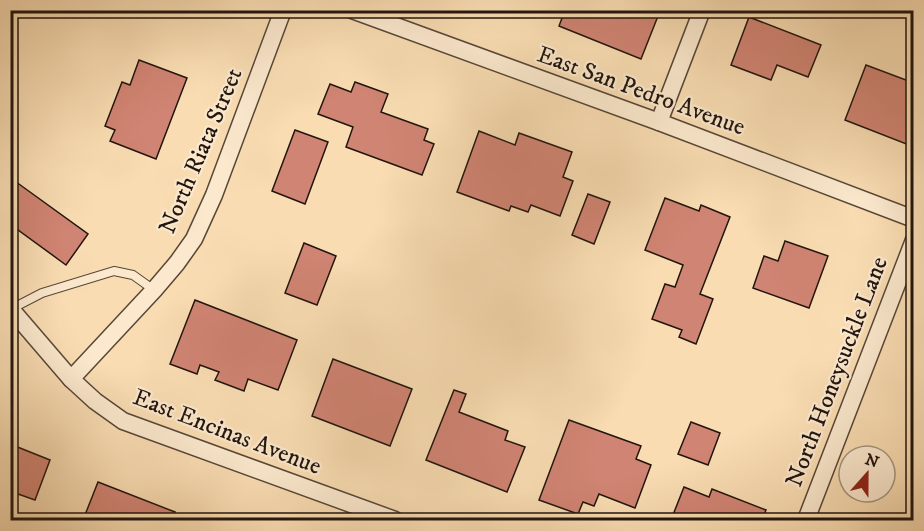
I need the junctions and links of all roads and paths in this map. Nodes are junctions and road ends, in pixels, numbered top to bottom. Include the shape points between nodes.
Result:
1 (283, 10) edge
2 (352, 10) edge
3 (702, 10) edge
4 (659, 122) junction
5 (914, 219) edge
6 (914, 240) edge
7 (154, 290) junction
8 (11, 309) edge
9 (71, 379) junction
10 (395, 520) edge
11 (806, 520) edge

1 - 7 street, North Riata Street via 194,239
2 - 4 street, East San Pedro Avenue
3 - 4 street
4 - 5 street, East San Pedro Avenue
6 - 11 street, North Honeysuckle Lane
7 - 8 lane via 133,274 114,271 42,293
7 - 9 street, North Riata Street
8 - 9 street, East Encinas Avenue
9 - 10 street, East Encinas Avenue via 123,421

